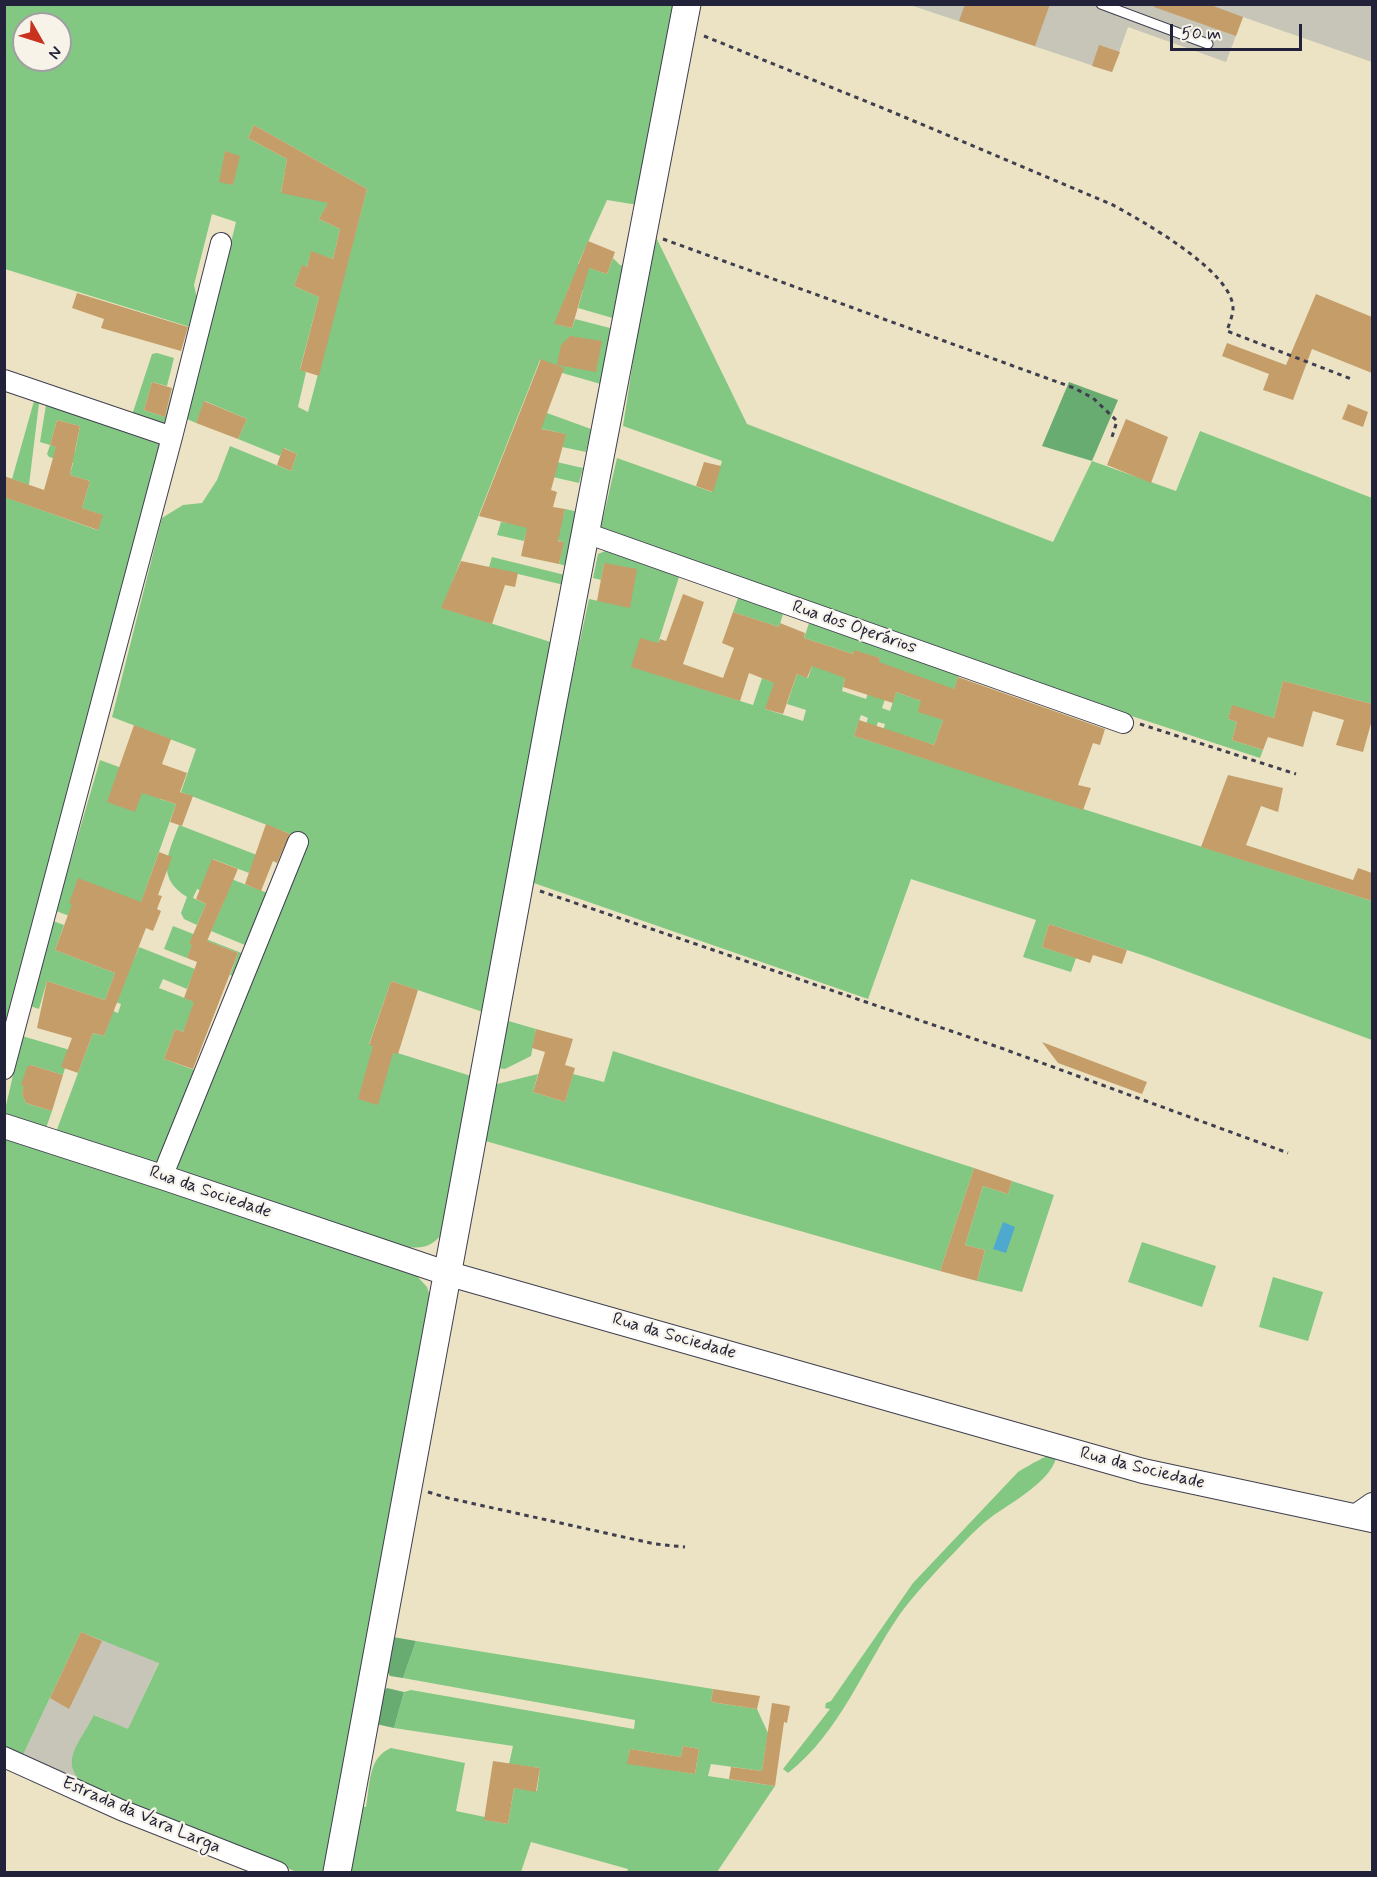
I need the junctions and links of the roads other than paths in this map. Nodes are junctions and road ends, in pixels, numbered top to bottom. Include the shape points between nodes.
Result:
1 (1101, 4) edge
2 (685, 16) edge
3 (1208, 44) dead end
4 (221, 243) dead end
5 (4, 380) edge
6 (172, 437) junction
7 (586, 533) junction
8 (1123, 723) road end
9 (298, 842) dead end
10 (4, 1069) edge
11 (4, 1126) edge
12 (162, 1177) junction
13 (446, 1273) junction
14 (1372, 1503) edge
15 (1362, 1519) edge
16 (4, 1757) edge
17 (278, 1872) edge
18 (337, 1872) edge

1 - 3 lane
2 - 7 main road
4 - 6 street
5 - 6 street
6 - 10 street
7 - 8 street, Rua dos Operários
7 - 13 main road
9 - 12 street
11 - 12 street, Rua da Sociedade
12 - 13 street, Rua da Sociedade
13 - 15 street, Rua da Sociedade via 1121,1465
13 - 18 main road
14 - 15 street
16 - 17 street, Estrada da Vara Larga via 120,1810

